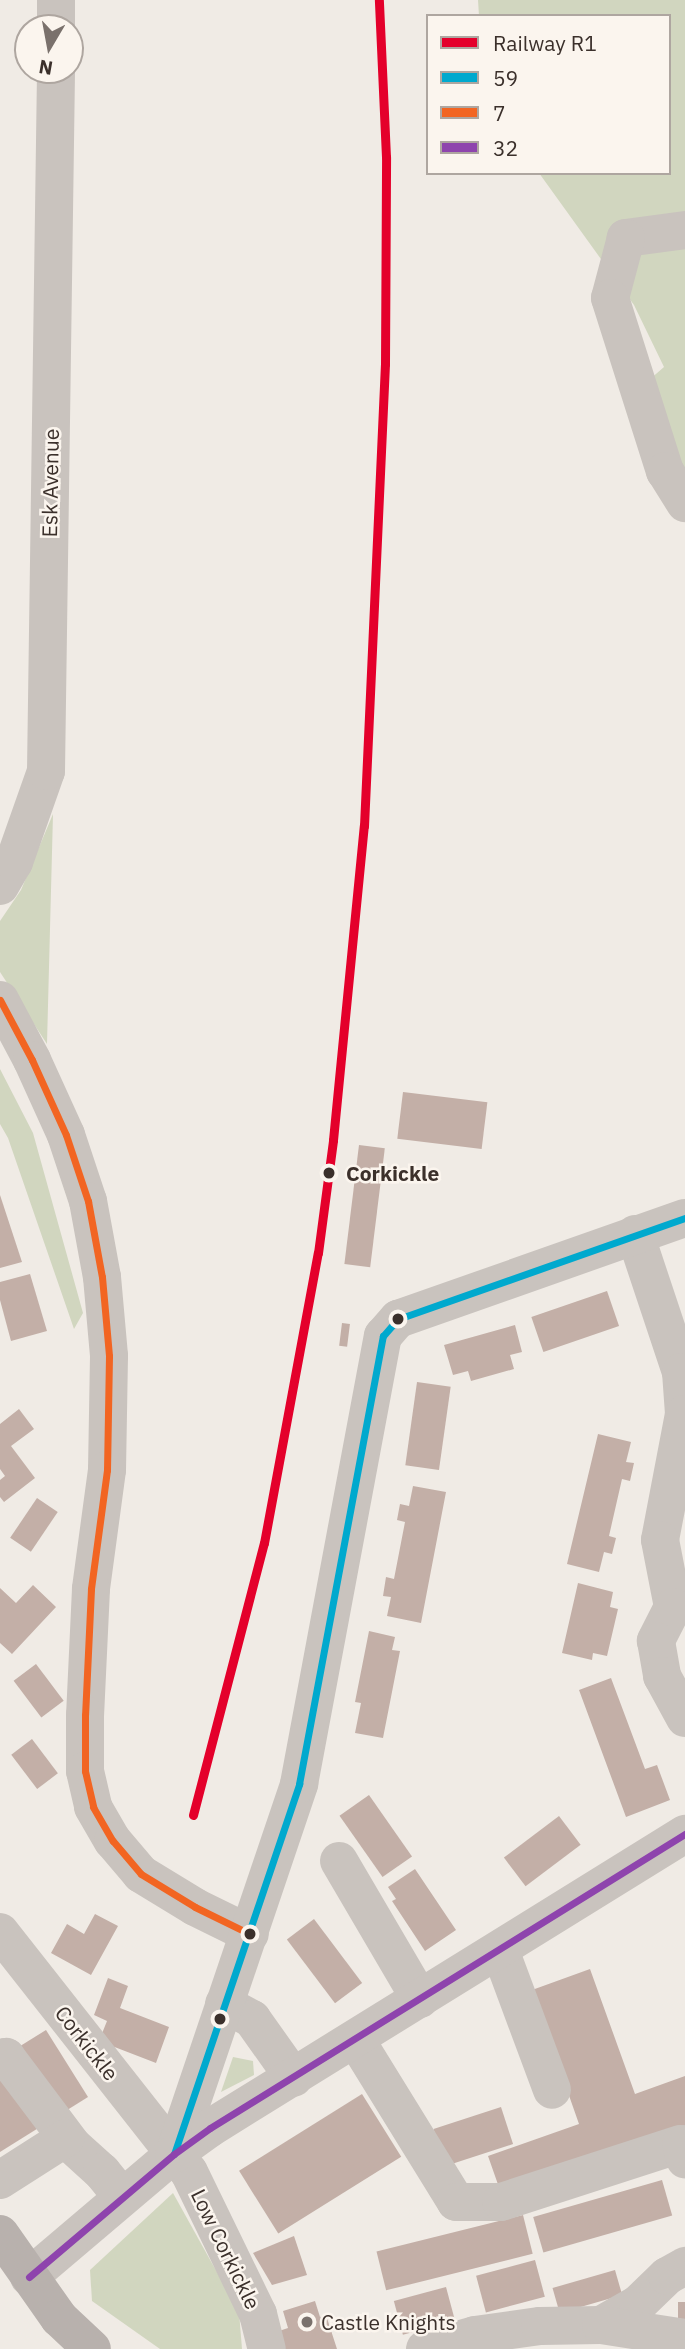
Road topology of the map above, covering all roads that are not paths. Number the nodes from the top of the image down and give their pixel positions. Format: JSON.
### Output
{"nodes":[{"id":1,"x":55,"y":84,"type":"edge"},
{"id":2,"x":685,"y":230,"type":"edge"},
{"id":3,"x":685,"y":503,"type":"edge"},
{"id":4,"x":0,"y":886,"type":"edge"},
{"id":5,"x":0,"y":1000,"type":"edge"},
{"id":6,"x":685,"y":1218,"type":"edge"},
{"id":7,"x":635,"y":1234,"type":"junction"},
{"id":8,"x":679,"y":1607,"type":"edge"},
{"id":9,"x":685,"y":1718,"type":"edge"},
{"id":10,"x":685,"y":1834,"type":"edge"},
{"id":11,"x":339,"y":1861,"type":"dead end"},
{"id":12,"x":0,"y":1932,"type":"edge"},
{"id":13,"x":250,"y":1934,"type":"junction"},
{"id":14,"x":500,"y":1950,"type":"junction"},
{"id":15,"x":420,"y":1999,"type":"junction"},
{"id":16,"x":225,"y":2004,"type":"junction"},
{"id":17,"x":356,"y":2040,"type":"junction"},
{"id":18,"x":0,"y":2060,"type":"edge"},
{"id":19,"x":294,"y":2078,"type":"junction"},
{"id":20,"x":552,"y":2090,"type":"dead end"},
{"id":21,"x":66,"y":2138,"type":"junction"},
{"id":22,"x":174,"y":2154,"type":"junction"},
{"id":23,"x":685,"y":2159,"type":"edge"},
{"id":24,"x":0,"y":2180,"type":"edge"},
{"id":25,"x":122,"y":2197,"type":"junction"},
{"id":26,"x":0,"y":2234,"type":"edge"},
{"id":27,"x":685,"y":2266,"type":"edge"},
{"id":28,"x":29,"y":2277,"type":"junction"},
{"id":29,"x":601,"y":2325,"type":"junction"},
{"id":30,"x":262,"y":2331,"type":"edge"},
{"id":31,"x":685,"y":2338,"type":"edge"},
{"id":32,"x":92,"y":2349,"type":"edge"},
{"id":33,"x":425,"y":2349,"type":"edge"}],
"edges":[{"from":1,"to":4,"type":"street","name":"Esk Avenue"},
{"from":2,"to":3,"type":"street"},
{"from":5,"to":13,"type":"street"},
{"from":6,"to":7,"type":"street"},
{"from":7,"to":8,"type":"street"},
{"from":7,"to":13,"type":"street"},
{"from":8,"to":9,"type":"street"},
{"from":10,"to":14,"type":"street"},
{"from":11,"to":15,"type":"street"},
{"from":12,"to":22,"type":"street","name":"Corkickle"},
{"from":13,"to":16,"type":"street"},
{"from":14,"to":15,"type":"street"},
{"from":14,"to":20,"type":"street"},
{"from":15,"to":17,"type":"street"},
{"from":16,"to":19,"type":"street"},
{"from":16,"to":22,"type":"street"},
{"from":17,"to":19,"type":"street"},
{"from":17,"to":23,"type":"street"},
{"from":18,"to":21,"type":"street"},
{"from":19,"to":22,"type":"street"},
{"from":21,"to":24,"type":"street"},
{"from":21,"to":25,"type":"street"},
{"from":22,"to":25,"type":"street"},
{"from":22,"to":30,"type":"street","name":"Low Corkickle"},
{"from":25,"to":28,"type":"street"},
{"from":26,"to":28,"type":"main road"},
{"from":27,"to":29,"type":"street"},
{"from":28,"to":32,"type":"main road"},
{"from":29,"to":31,"type":"street"},
{"from":29,"to":33,"type":"street"}]}
